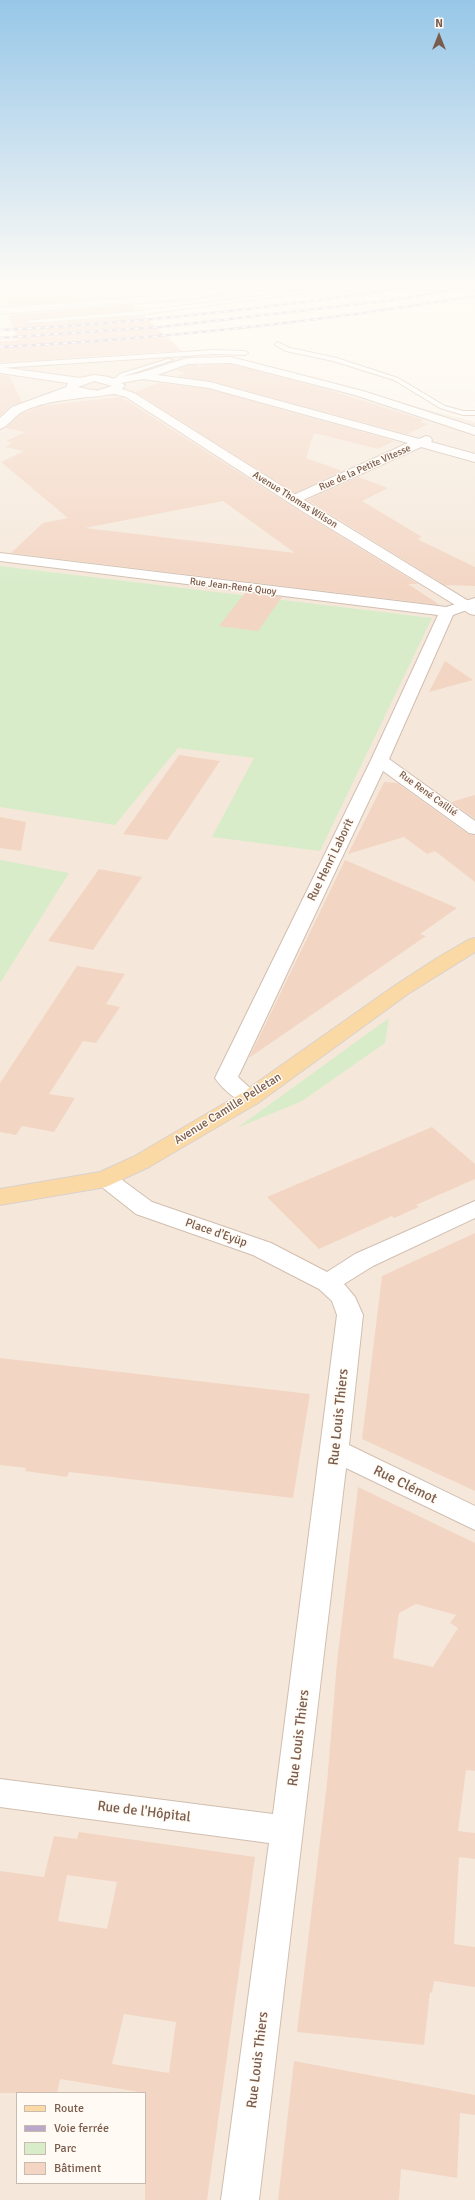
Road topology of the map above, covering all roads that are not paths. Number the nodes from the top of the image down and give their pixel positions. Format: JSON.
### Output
{"nodes":[{"id":1,"x":71,"y":387,"type":"edge"},
{"id":2,"x":76,"y":387,"type":"edge"},
{"id":3,"x":113,"y":387,"type":"edge"},
{"id":4,"x":116,"y":387,"type":"edge"},
{"id":5,"x":216,"y":387,"type":"edge"},
{"id":6,"x":334,"y":387,"type":"edge"},
{"id":7,"x":410,"y":387,"type":"edge"},
{"id":8,"x":95,"y":393,"type":"junction"},
{"id":9,"x":359,"y":393,"type":"junction"},
{"id":10,"x":40,"y":400,"type":"junction"},
{"id":11,"x":342,"y":400,"type":"dead end"},
{"id":12,"x":329,"y":405,"type":"dead end"},
{"id":13,"x":310,"y":412,"type":"junction"},
{"id":14,"x":475,"y":412,"type":"edge"},
{"id":15,"x":0,"y":425,"type":"edge"},
{"id":16,"x":458,"y":426,"type":"junction"},
{"id":17,"x":475,"y":431,"type":"edge"},
{"id":18,"x":420,"y":443,"type":"junction"},
{"id":19,"x":475,"y":458,"type":"edge"},
{"id":20,"x":294,"y":500,"type":"junction"},
{"id":21,"x":0,"y":558,"type":"edge"},
{"id":22,"x":472,"y":606,"type":"edge"},
{"id":23,"x":447,"y":612,"type":"junction"},
{"id":24,"x":380,"y":760,"type":"junction"},
{"id":25,"x":475,"y":829,"type":"edge"},
{"id":26,"x":475,"y":944,"type":"edge"},
{"id":27,"x":250,"y":1098,"type":"junction"},
{"id":28,"x":106,"y":1179,"type":"junction"},
{"id":29,"x":0,"y":1197,"type":"edge"},
{"id":30,"x":475,"y":1210,"type":"edge"},
{"id":31,"x":328,"y":1283,"type":"junction"},
{"id":32,"x":335,"y":1450,"type":"junction"},
{"id":33,"x":475,"y":1519,"type":"edge"},
{"id":34,"x":0,"y":1793,"type":"edge"},
{"id":35,"x":288,"y":1830,"type":"junction"},
{"id":36,"x":240,"y":2200,"type":"edge"}],
"edges":[{"from":1,"to":10,"type":"street"},
{"from":2,"to":8,"type":"street"},
{"from":3,"to":8,"type":"street"},
{"from":4,"to":20,"type":"street","name":"Avenue Thomas Wilson"},
{"from":5,"to":13,"type":"street"},
{"from":6,"to":9,"type":"street"},
{"from":7,"to":14,"type":"lane"},
{"from":8,"to":10,"type":"street"},
{"from":9,"to":11,"type":"street"},
{"from":9,"to":16,"type":"street"},
{"from":10,"to":15,"type":"street"},
{"from":12,"to":13,"type":"street"},
{"from":13,"to":18,"type":"street"},
{"from":16,"to":17,"type":"street"},
{"from":16,"to":18,"type":"street","name":"Rue de la Petite Vitesse"},
{"from":18,"to":19,"type":"street"},
{"from":18,"to":20,"type":"street","name":"Rue de la Petite Vitesse"},
{"from":20,"to":22,"type":"street","name":"Avenue Thomas Wilson"},
{"from":21,"to":23,"type":"street","name":"Rue Jean-René Quoy"},
{"from":22,"to":23,"type":"street","name":"Rue Jean-René Quoy"},
{"from":23,"to":24,"type":"street","name":"Rue Henri Laborit"},
{"from":24,"to":25,"type":"street","name":"Rue René Caillié"},
{"from":24,"to":27,"type":"street","name":"Rue Henri Laborit"},
{"from":26,"to":27,"type":"main road","name":"Avenue Camille Pelletan"},
{"from":27,"to":28,"type":"main road","name":"Avenue Camille Pelletan"},
{"from":28,"to":29,"type":"main road","name":"Avenue Camille Pelletan"},
{"from":28,"to":31,"type":"street","name":"Place d'Eyüp"},
{"from":30,"to":31,"type":"street"},
{"from":31,"to":32,"type":"street","name":"Rue Louis Thiers"},
{"from":32,"to":33,"type":"street","name":"Rue Clémot"},
{"from":32,"to":35,"type":"street","name":"Rue Louis Thiers"},
{"from":34,"to":35,"type":"street","name":"Rue de l'Hôpital"},
{"from":35,"to":36,"type":"street","name":"Rue Louis Thiers"}]}
